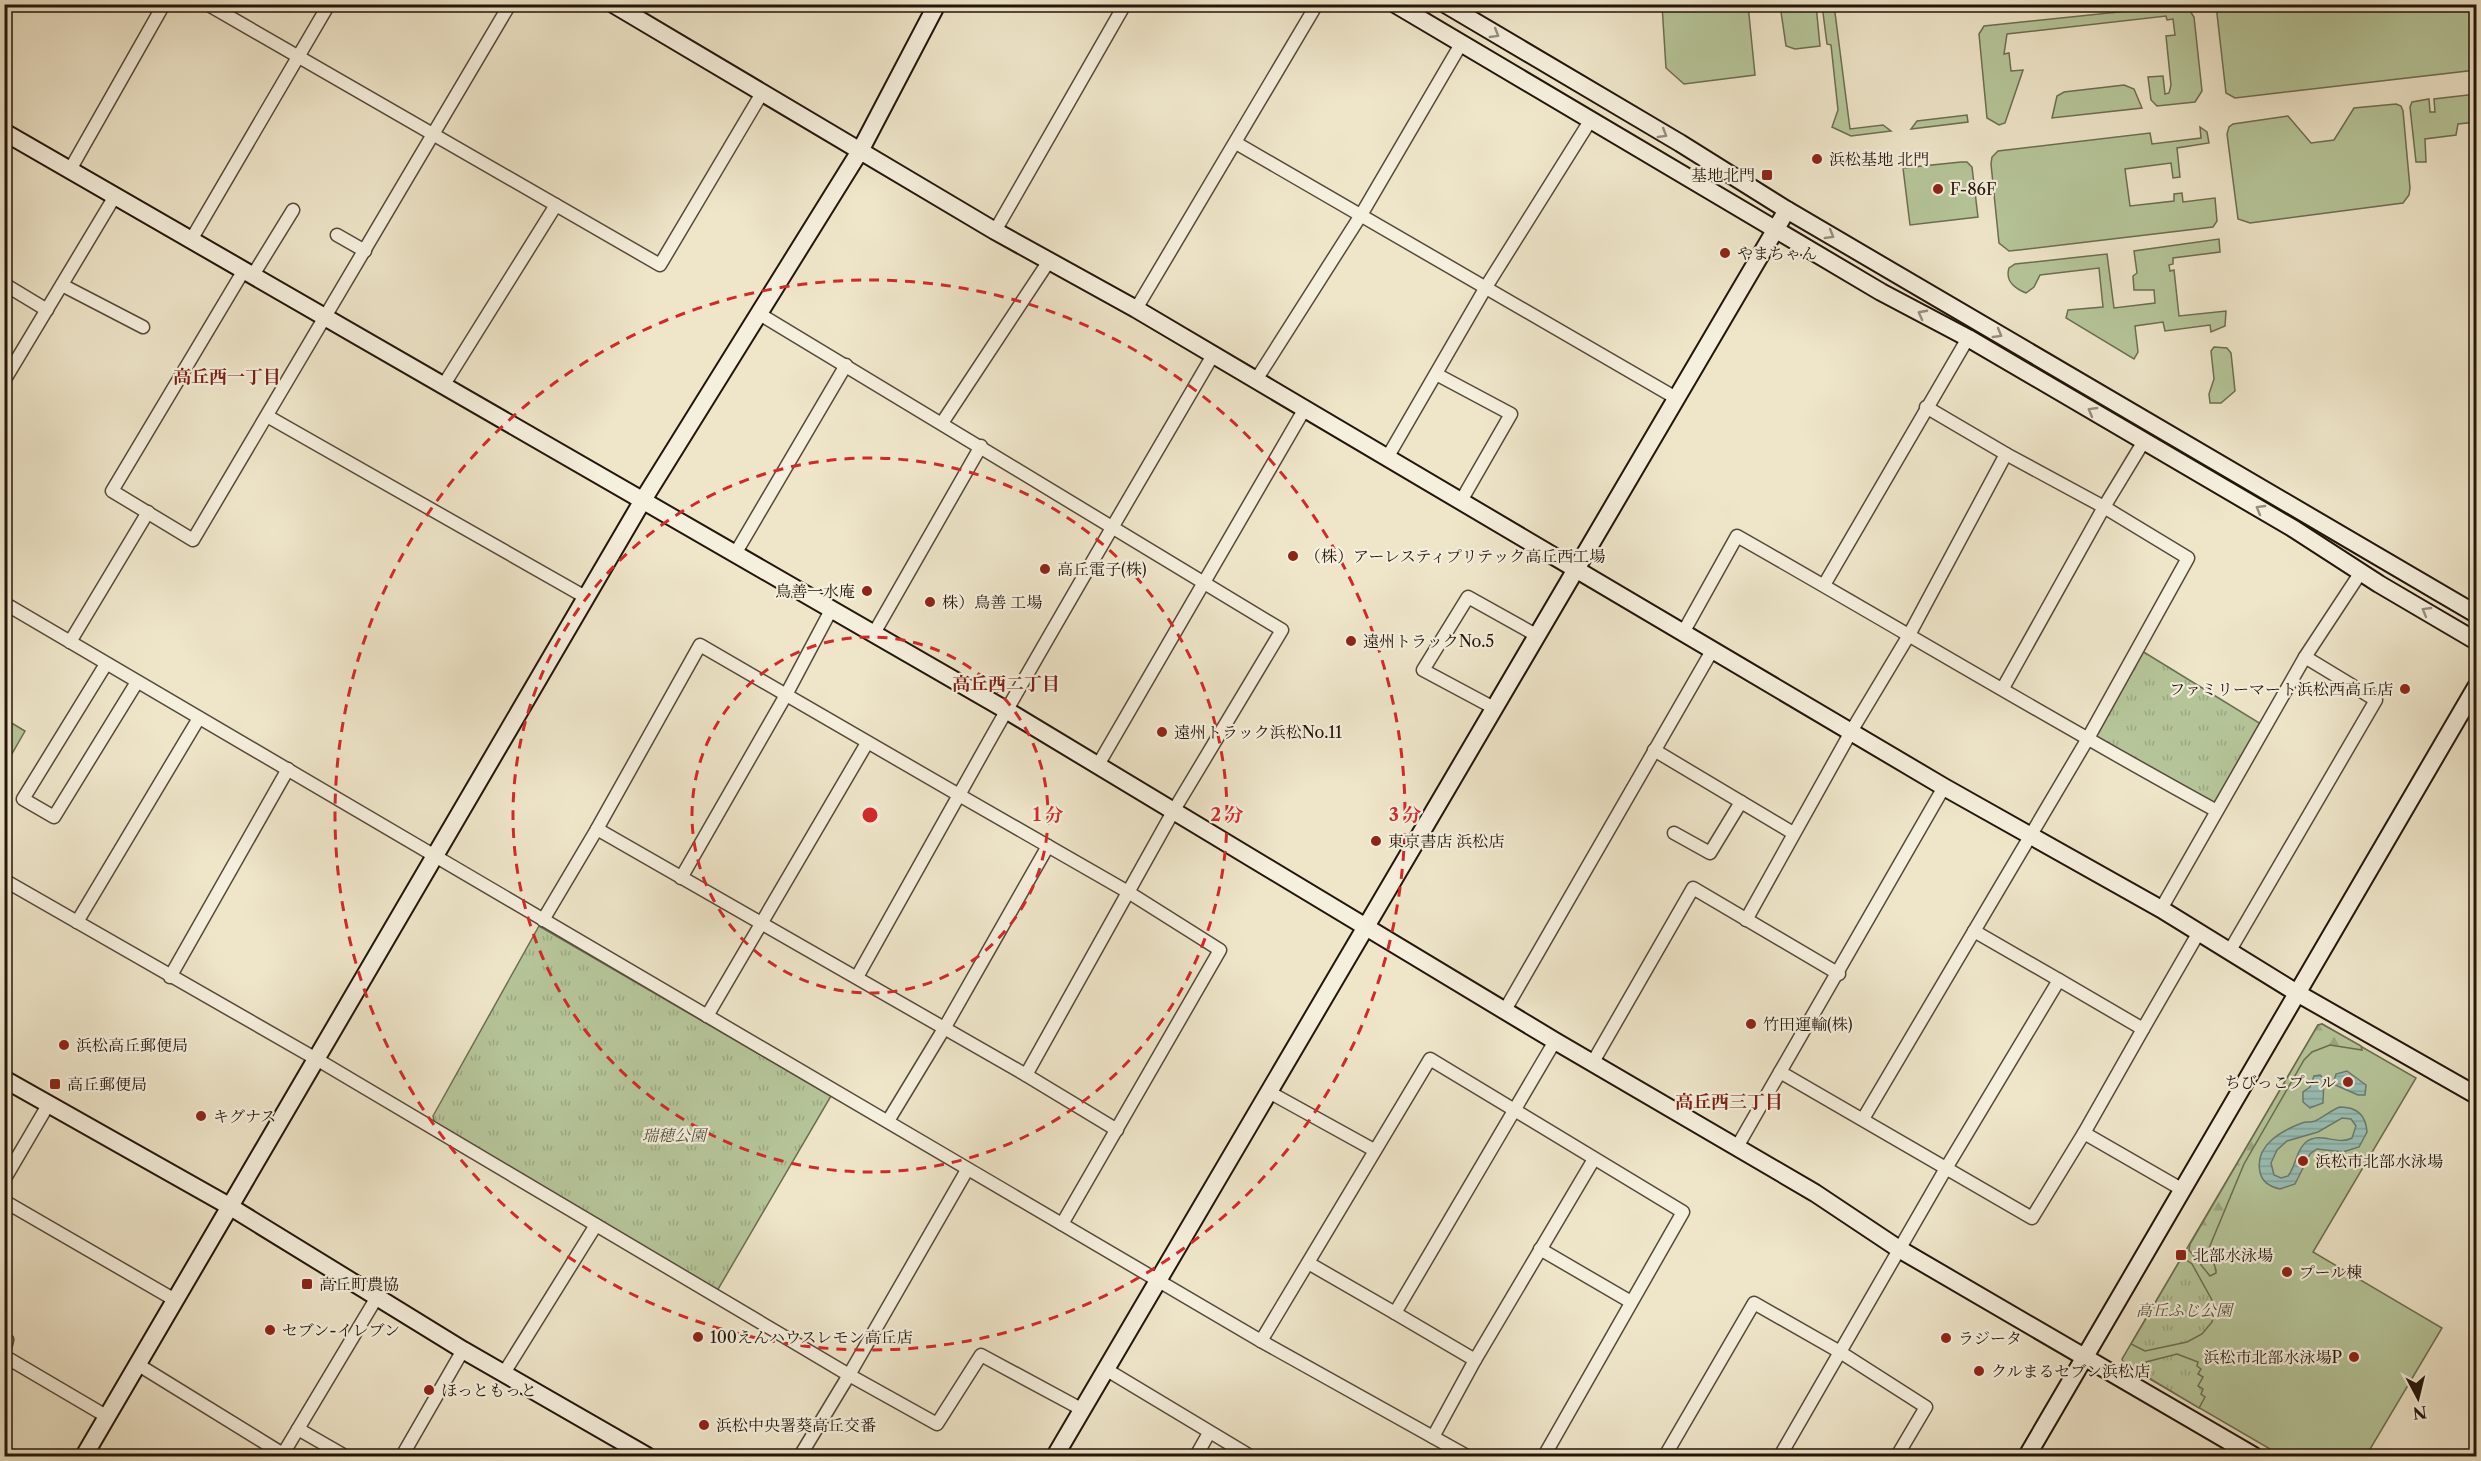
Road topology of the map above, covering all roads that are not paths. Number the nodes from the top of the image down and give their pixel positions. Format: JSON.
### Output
{"nodes":[{"id":1,"x":164,"y":4,"type":"edge"},
{"id":2,"x":207,"y":4,"type":"edge"},
{"id":3,"x":329,"y":4,"type":"edge"},
{"id":4,"x":510,"y":4,"type":"edge"},
{"id":5,"x":613,"y":4,"type":"edge"},
{"id":6,"x":937,"y":4,"type":"edge"},
{"id":7,"x":1125,"y":4,"type":"edge"},
{"id":8,"x":1317,"y":4,"type":"edge"},
{"id":9,"x":1395,"y":4,"type":"edge"},
{"id":10,"x":1445,"y":4,"type":"edge"},
{"id":11,"x":1461,"y":44,"type":"junction"},
{"id":12,"x":299,"y":57,"type":"junction"},
{"id":13,"x":762,"y":93,"type":"junction"},
{"id":14,"x":1590,"y":121,"type":"junction"},
{"id":15,"x":4,"y":132,"type":"edge"},
{"id":16,"x":433,"y":135,"type":"junction"},
{"id":17,"x":1236,"y":143,"type":"junction"},
{"id":18,"x":860,"y":152,"type":"junction"},
{"id":19,"x":71,"y":168,"type":"junction"},
{"id":20,"x":116,"y":196,"type":"junction"},
{"id":21,"x":556,"y":206,"type":"junction"},
{"id":22,"x":293,"y":210,"type":"dead end"},
{"id":23,"x":1787,"y":210,"type":"junction"},
{"id":24,"x":1361,"y":215,"type":"junction"},
{"id":25,"x":1775,"y":230,"type":"junction"},
{"id":26,"x":995,"y":231,"type":"junction"},
{"id":27,"x":337,"y":235,"type":"dead end"},
{"id":28,"x":191,"y":240,"type":"junction"},
{"id":29,"x":365,"y":250,"type":"junction"},
{"id":30,"x":1049,"y":261,"type":"junction"},
{"id":31,"x":249,"y":273,"type":"junction"},
{"id":32,"x":4,"y":284,"type":"edge"},
{"id":33,"x":62,"y":285,"type":"junction"},
{"id":34,"x":1486,"y":287,"type":"junction"},
{"id":35,"x":1136,"y":309,"type":"junction"},
{"id":36,"x":47,"y":310,"type":"junction"},
{"id":37,"x":758,"y":313,"type":"junction"},
{"id":38,"x":326,"y":318,"type":"junction"},
{"id":39,"x":143,"y":327,"type":"dead end"},
{"id":40,"x":1968,"y":338,"type":"junction"},
{"id":41,"x":1213,"y":355,"type":"junction"},
{"id":42,"x":846,"y":365,"type":"junction"},
{"id":43,"x":1436,"y":374,"type":"junction"},
{"id":44,"x":1256,"y":380,"type":"junction"},
{"id":45,"x":4,"y":381,"type":"edge"},
{"id":46,"x":443,"y":386,"type":"junction"},
{"id":47,"x":1676,"y":398,"type":"junction"},
{"id":48,"x":1926,"y":407,"type":"junction"},
{"id":49,"x":1304,"y":410,"type":"junction"},
{"id":50,"x":267,"y":416,"type":"junction"},
{"id":51,"x":942,"y":423,"type":"junction"},
{"id":52,"x":2144,"y":441,"type":"junction"},
{"id":53,"x":981,"y":446,"type":"junction"},
{"id":54,"x":2006,"y":454,"type":"junction"},
{"id":55,"x":1387,"y":458,"type":"junction"},
{"id":56,"x":643,"y":500,"type":"junction"},
{"id":57,"x":1461,"y":501,"type":"junction"},
{"id":58,"x":2104,"y":507,"type":"junction"},
{"id":59,"x":148,"y":512,"type":"junction"},
{"id":60,"x":1113,"y":526,"type":"junction"},
{"id":61,"x":735,"y":554,"type":"junction"},
{"id":62,"x":1575,"y":568,"type":"junction"},
{"id":63,"x":2361,"y":572,"type":"junction"},
{"id":64,"x":1204,"y":582,"type":"junction"},
{"id":65,"x":1824,"y":585,"type":"junction"},
{"id":66,"x":587,"y":598,"type":"junction"},
{"id":67,"x":4,"y":603,"type":"edge"},
{"id":68,"x":831,"y":610,"type":"junction"},
{"id":69,"x":2476,"y":614,"type":"edge"},
{"id":70,"x":1684,"y":632,"type":"junction"},
{"id":71,"x":873,"y":635,"type":"junction"},
{"id":72,"x":1536,"y":635,"type":"junction"},
{"id":73,"x":1909,"y":635,"type":"junction"},
{"id":74,"x":2476,"y":641,"type":"edge"},
{"id":75,"x":70,"y":642,"type":"junction"},
{"id":76,"x":1713,"y":649,"type":"junction"},
{"id":77,"x":2305,"y":657,"type":"junction"},
{"id":78,"x":106,"y":664,"type":"junction"},
{"id":79,"x":137,"y":682,"type":"junction"},
{"id":80,"x":2476,"y":687,"type":"edge"},
{"id":81,"x":2002,"y":688,"type":"junction"},
{"id":82,"x":786,"y":695,"type":"junction"},
{"id":83,"x":1494,"y":708,"type":"junction"},
{"id":84,"x":1006,"y":710,"type":"junction"},
{"id":85,"x":199,"y":718,"type":"junction"},
{"id":86,"x":1852,"y":730,"type":"junction"},
{"id":87,"x":2087,"y":740,"type":"junction"},
{"id":88,"x":867,"y":744,"type":"junction"},
{"id":89,"x":1654,"y":750,"type":"junction"},
{"id":90,"x":1098,"y":765,"type":"junction"},
{"id":91,"x":288,"y":769,"type":"junction"},
{"id":92,"x":1944,"y":787,"type":"junction"},
{"id":93,"x":959,"y":795,"type":"junction"},
{"id":94,"x":1741,"y":802,"type":"junction"},
{"id":95,"x":1174,"y":810,"type":"junction"},
{"id":96,"x":2216,"y":810,"type":"junction"},
{"id":97,"x":597,"y":829,"type":"junction"},
{"id":98,"x":1674,"y":833,"type":"dead end"},
{"id":99,"x":1793,"y":833,"type":"junction"},
{"id":100,"x":2030,"y":834,"type":"junction"},
{"id":101,"x":1048,"y":846,"type":"junction"},
{"id":102,"x":435,"y":856,"type":"junction"},
{"id":103,"x":681,"y":878,"type":"junction"},
{"id":104,"x":4,"y":880,"type":"edge"},
{"id":105,"x":1128,"y":892,"type":"junction"},
{"id":106,"x":2162,"y":909,"type":"junction"},
{"id":107,"x":543,"y":920,"type":"junction"},
{"id":108,"x":1746,"y":920,"type":"junction"},
{"id":109,"x":78,"y":922,"type":"junction"},
{"id":110,"x":761,"y":925,"type":"junction"},
{"id":111,"x":1366,"y":926,"type":"junction"},
{"id":112,"x":1974,"y":931,"type":"junction"},
{"id":113,"x":2199,"y":932,"type":"junction"},
{"id":114,"x":2229,"y":952,"type":"junction"},
{"id":115,"x":1839,"y":974,"type":"junction"},
{"id":116,"x":170,"y":977,"type":"junction"},
{"id":117,"x":857,"y":977,"type":"junction"},
{"id":118,"x":2059,"y":980,"type":"junction"},
{"id":119,"x":2297,"y":993,"type":"junction"},
{"id":120,"x":1505,"y":1010,"type":"junction"},
{"id":121,"x":707,"y":1016,"type":"junction"},
{"id":122,"x":945,"y":1027,"type":"junction"},
{"id":123,"x":2143,"y":1029,"type":"junction"},
{"id":124,"x":1555,"y":1041,"type":"junction"},
{"id":125,"x":318,"y":1060,"type":"junction"},
{"id":126,"x":1593,"y":1062,"type":"junction"},
{"id":127,"x":1780,"y":1072,"type":"junction"},
{"id":128,"x":1026,"y":1075,"type":"junction"},
{"id":129,"x":4,"y":1079,"type":"edge"},
{"id":130,"x":1269,"y":1092,"type":"junction"},
{"id":131,"x":2476,"y":1095,"type":"edge"},
{"id":132,"x":48,"y":1105,"type":"junction"},
{"id":133,"x":1514,"y":1110,"type":"junction"},
{"id":134,"x":1863,"y":1119,"type":"junction"},
{"id":135,"x":888,"y":1121,"type":"junction"},
{"id":136,"x":1117,"y":1130,"type":"junction"},
{"id":137,"x":2084,"y":1133,"type":"junction"},
{"id":138,"x":1737,"y":1147,"type":"junction"},
{"id":139,"x":1374,"y":1150,"type":"junction"},
{"id":140,"x":1594,"y":1159,"type":"junction"},
{"id":141,"x":968,"y":1170,"type":"junction"},
{"id":142,"x":1945,"y":1170,"type":"junction"},
{"id":143,"x":4,"y":1180,"type":"edge"},
{"id":144,"x":2182,"y":1190,"type":"junction"},
{"id":145,"x":4,"y":1201,"type":"edge"},
{"id":146,"x":229,"y":1206,"type":"junction"},
{"id":147,"x":1062,"y":1224,"type":"junction"},
{"id":148,"x":596,"y":1225,"type":"junction"},
{"id":149,"x":1540,"y":1249,"type":"junction"},
{"id":150,"x":1899,"y":1249,"type":"junction"},
{"id":151,"x":1310,"y":1264,"type":"junction"},
{"id":152,"x":1159,"y":1281,"type":"junction"},
{"id":153,"x":377,"y":1297,"type":"junction"},
{"id":154,"x":175,"y":1300,"type":"junction"},
{"id":155,"x":1631,"y":1302,"type":"junction"},
{"id":156,"x":1395,"y":1313,"type":"junction"},
{"id":157,"x":4,"y":1338,"type":"edge"},
{"id":158,"x":1261,"y":1341,"type":"junction"},
{"id":159,"x":463,"y":1350,"type":"junction"},
{"id":160,"x":1840,"y":1352,"type":"junction"},
{"id":161,"x":4,"y":1354,"type":"edge"},
{"id":162,"x":2085,"y":1358,"type":"junction"},
{"id":163,"x":1475,"y":1360,"type":"junction"},
{"id":164,"x":137,"y":1364,"type":"junction"},
{"id":165,"x":1107,"y":1370,"type":"junction"},
{"id":166,"x":504,"y":1373,"type":"junction"},
{"id":167,"x":849,"y":1375,"type":"junction"},
{"id":168,"x":1083,"y":1410,"type":"junction"},
{"id":169,"x":106,"y":1416,"type":"junction"},
{"id":170,"x":298,"y":1429,"type":"junction"},
{"id":171,"x":1209,"y":1432,"type":"junction"},
{"id":172,"x":1433,"y":1437,"type":"junction"},
{"id":173,"x":91,"y":1454,"type":"edge"},
{"id":174,"x":637,"y":1454,"type":"edge"},
{"id":175,"x":283,"y":1455,"type":"edge"},
{"id":176,"x":345,"y":1456,"type":"edge"},
{"id":177,"x":402,"y":1456,"type":"edge"},
{"id":178,"x":800,"y":1456,"type":"edge"},
{"id":179,"x":1055,"y":1456,"type":"edge"},
{"id":180,"x":1196,"y":1456,"type":"edge"},
{"id":181,"x":1250,"y":1456,"type":"edge"},
{"id":182,"x":1467,"y":1456,"type":"edge"},
{"id":183,"x":1544,"y":1456,"type":"edge"},
{"id":184,"x":1665,"y":1456,"type":"edge"},
{"id":185,"x":1780,"y":1456,"type":"edge"},
{"id":186,"x":1897,"y":1456,"type":"edge"},
{"id":187,"x":2027,"y":1456,"type":"edge"},
{"id":188,"x":2254,"y":1456,"type":"edge"}],
"edges":[{"from":1,"to":19,"type":"street"},
{"from":2,"to":12,"type":"street"},
{"from":3,"to":12,"type":"street"},
{"from":4,"to":16,"type":"street"},
{"from":5,"to":13,"type":"street"},
{"from":6,"to":18,"type":"street"},
{"from":7,"to":26,"type":"street"},
{"from":8,"to":17,"type":"street"},
{"from":9,"to":11,"type":"street"},
{"from":10,"to":23,"type":"street","one_way":true},
{"from":11,"to":14,"type":"street"},
{"from":11,"to":24,"type":"street"},
{"from":12,"to":16,"type":"street"},
{"from":12,"to":28,"type":"street"},
{"from":13,"to":18,"type":"street"},
{"from":13,"to":21,"type":"street"},
{"from":14,"to":25,"type":"street"},
{"from":14,"to":34,"type":"street"},
{"from":15,"to":19,"type":"street"},
{"from":16,"to":21,"type":"street"},
{"from":16,"to":29,"type":"street"},
{"from":17,"to":24,"type":"street"},
{"from":17,"to":35,"type":"street"},
{"from":18,"to":26,"type":"street"},
{"from":18,"to":37,"type":"street"},
{"from":19,"to":20,"type":"street"},
{"from":20,"to":28,"type":"street"},
{"from":20,"to":33,"type":"street"},
{"from":21,"to":46,"type":"street"},
{"from":22,"to":31,"type":"street"},
{"from":23,"to":25,"type":"street"},
{"from":23,"to":69,"type":"street","one_way":true},
{"from":24,"to":34,"type":"street"},
{"from":24,"to":44,"type":"street"},
{"from":40,"to":25,"type":"street","one_way":true},
{"from":25,"to":47,"type":"street"},
{"from":26,"to":30,"type":"street"},
{"from":27,"to":29,"type":"street"},
{"from":28,"to":31,"type":"street"},
{"from":29,"to":38,"type":"street"},
{"from":30,"to":35,"type":"street"},
{"from":30,"to":51,"type":"street"},
{"from":31,"to":38,"type":"street"},
{"from":31,"to":59,"type":"street"},
{"from":32,"to":36,"type":"street"},
{"from":33,"to":36,"type":"street"},
{"from":33,"to":39,"type":"street"},
{"from":34,"to":43,"type":"street"},
{"from":34,"to":47,"type":"street"},
{"from":35,"to":41,"type":"street"},
{"from":36,"to":45,"type":"street"},
{"from":37,"to":42,"type":"street"},
{"from":37,"to":56,"type":"street"},
{"from":38,"to":46,"type":"street"},
{"from":38,"to":50,"type":"street"},
{"from":40,"to":48,"type":"street"},
{"from":52,"to":40,"type":"street","one_way":true},
{"from":41,"to":44,"type":"street"},
{"from":41,"to":60,"type":"street"},
{"from":42,"to":51,"type":"street"},
{"from":42,"to":61,"type":"street"},
{"from":43,"to":55,"type":"street"},
{"from":43,"to":57,"type":"street"},
{"from":44,"to":49,"type":"street"},
{"from":46,"to":56,"type":"street"},
{"from":47,"to":62,"type":"street"},
{"from":48,"to":54,"type":"street"},
{"from":48,"to":65,"type":"street"},
{"from":49,"to":55,"type":"street"},
{"from":49,"to":64,"type":"street"},
{"from":50,"to":59,"type":"street"},
{"from":50,"to":66,"type":"street"},
{"from":51,"to":53,"type":"street"},
{"from":52,"to":58,"type":"street"},
{"from":63,"to":52,"type":"street","one_way":true},
{"from":53,"to":60,"type":"street"},
{"from":53,"to":71,"type":"street"},
{"from":54,"to":58,"type":"street"},
{"from":54,"to":73,"type":"street"},
{"from":55,"to":57,"type":"street"},
{"from":56,"to":61,"type":"street"},
{"from":56,"to":66,"type":"street"},
{"from":57,"to":62,"type":"street"},
{"from":58,"to":81,"type":"street"},
{"from":58,"to":87,"type":"street"},
{"from":59,"to":75,"type":"street"},
{"from":60,"to":64,"type":"street"},
{"from":60,"to":84,"type":"street"},
{"from":61,"to":68,"type":"street"},
{"from":62,"to":70,"type":"street"},
{"from":62,"to":72,"type":"street"},
{"from":74,"to":63,"type":"street","one_way":true},
{"from":63,"to":77,"type":"street"},
{"from":64,"to":90,"type":"street"},
{"from":64,"to":95,"type":"street"},
{"from":65,"to":70,"type":"street"},
{"from":65,"to":73,"type":"street"},
{"from":66,"to":102,"type":"street"},
{"from":67,"to":75,"type":"street"},
{"from":68,"to":71,"type":"street"},
{"from":68,"to":82,"type":"street"},
{"from":70,"to":76,"type":"street"},
{"from":71,"to":84,"type":"street"},
{"from":72,"to":83,"type":"street"},
{"from":72,"to":83,"type":"street"},
{"from":73,"to":81,"type":"street"},
{"from":73,"to":86,"type":"street"},
{"from":75,"to":78,"type":"street"},
{"from":76,"to":86,"type":"street"},
{"from":76,"to":89,"type":"street"},
{"from":77,"to":96,"type":"street"},
{"from":77,"to":114,"type":"street"},
{"from":78,"to":79,"type":"street"},
{"from":78,"to":79,"type":"street"},
{"from":79,"to":85,"type":"street"},
{"from":80,"to":119,"type":"street"},
{"from":81,"to":87,"type":"street"},
{"from":82,"to":88,"type":"street"},
{"from":82,"to":97,"type":"street"},
{"from":82,"to":103,"type":"street"},
{"from":83,"to":111,"type":"street"},
{"from":84,"to":90,"type":"street"},
{"from":84,"to":93,"type":"street"},
{"from":85,"to":91,"type":"street"},
{"from":85,"to":109,"type":"street"},
{"from":86,"to":92,"type":"street"},
{"from":86,"to":99,"type":"street"},
{"from":87,"to":96,"type":"street"},
{"from":87,"to":100,"type":"street"},
{"from":88,"to":93,"type":"street"},
{"from":88,"to":110,"type":"street"},
{"from":89,"to":94,"type":"street"},
{"from":89,"to":120,"type":"street"},
{"from":90,"to":95,"type":"street"},
{"from":91,"to":102,"type":"street"},
{"from":91,"to":116,"type":"street"},
{"from":92,"to":100,"type":"street"},
{"from":92,"to":115,"type":"street"},
{"from":93,"to":101,"type":"street"},
{"from":93,"to":117,"type":"street"},
{"from":94,"to":98,"type":"street"},
{"from":94,"to":99,"type":"street"},
{"from":95,"to":105,"type":"street"},
{"from":95,"to":111,"type":"street"},
{"from":96,"to":106,"type":"street"},
{"from":97,"to":103,"type":"street"},
{"from":97,"to":107,"type":"street"},
{"from":99,"to":108,"type":"street"},
{"from":100,"to":106,"type":"street"},
{"from":100,"to":112,"type":"street"},
{"from":101,"to":105,"type":"street"},
{"from":101,"to":122,"type":"street"},
{"from":102,"to":107,"type":"street"},
{"from":102,"to":125,"type":"street"},
{"from":103,"to":110,"type":"street"},
{"from":104,"to":109,"type":"street"},
{"from":105,"to":128,"type":"street"},
{"from":105,"to":136,"type":"street"},
{"from":106,"to":113,"type":"street"},
{"from":107,"to":121,"type":"street"},
{"from":108,"to":115,"type":"street"},
{"from":108,"to":126,"type":"street"},
{"from":109,"to":116,"type":"street"},
{"from":110,"to":117,"type":"street"},
{"from":110,"to":121,"type":"street"},
{"from":111,"to":120,"type":"street"},
{"from":111,"to":130,"type":"street"},
{"from":112,"to":118,"type":"street"},
{"from":112,"to":134,"type":"street"},
{"from":113,"to":114,"type":"street"},
{"from":113,"to":123,"type":"street"},
{"from":114,"to":119,"type":"street"},
{"from":115,"to":127,"type":"street"},
{"from":116,"to":125,"type":"street"},
{"from":117,"to":122,"type":"street"},
{"from":118,"to":123,"type":"street"},
{"from":118,"to":142,"type":"street"},
{"from":119,"to":131,"type":"street"},
{"from":119,"to":144,"type":"street"},
{"from":120,"to":124,"type":"street"},
{"from":121,"to":135,"type":"street"},
{"from":122,"to":128,"type":"street"},
{"from":122,"to":135,"type":"street"},
{"from":123,"to":137,"type":"street"},
{"from":124,"to":126,"type":"street"},
{"from":124,"to":133,"type":"street"},
{"from":125,"to":146,"type":"street"},
{"from":125,"to":148,"type":"street"},
{"from":126,"to":138,"type":"street"},
{"from":127,"to":134,"type":"street"},
{"from":127,"to":138,"type":"street"},
{"from":128,"to":136,"type":"street"},
{"from":129,"to":132,"type":"street"},
{"from":130,"to":139,"type":"street"},
{"from":130,"to":152,"type":"street"},
{"from":132,"to":143,"type":"street"},
{"from":132,"to":146,"type":"street"},
{"from":133,"to":139,"type":"street"},
{"from":133,"to":140,"type":"street"},
{"from":133,"to":156,"type":"street"},
{"from":134,"to":142,"type":"street"},
{"from":135,"to":141,"type":"street"},
{"from":136,"to":147,"type":"street"},
{"from":137,"to":142,"type":"street"},
{"from":137,"to":144,"type":"street"},
{"from":138,"to":150,"type":"street"},
{"from":139,"to":151,"type":"street"},
{"from":140,"to":149,"type":"street"},
{"from":140,"to":155,"type":"street"},
{"from":141,"to":147,"type":"street"},
{"from":141,"to":167,"type":"street"},
{"from":142,"to":150,"type":"street"},
{"from":144,"to":162,"type":"street"},
{"from":145,"to":154,"type":"street"},
{"from":146,"to":153,"type":"street"},
{"from":146,"to":154,"type":"street"},
{"from":147,"to":152,"type":"street"},
{"from":148,"to":166,"type":"street"},
{"from":148,"to":167,"type":"street"},
{"from":149,"to":155,"type":"street"},
{"from":149,"to":163,"type":"street"},
{"from":150,"to":160,"type":"street"},
{"from":150,"to":162,"type":"street"},
{"from":151,"to":156,"type":"street"},
{"from":151,"to":158,"type":"street"},
{"from":152,"to":158,"type":"street"},
{"from":152,"to":165,"type":"street"},
{"from":153,"to":159,"type":"street"},
{"from":153,"to":170,"type":"street"},
{"from":154,"to":164,"type":"street"},
{"from":155,"to":183,"type":"street"},
{"from":156,"to":163,"type":"street"},
{"from":157,"to":161,"type":"street"},
{"from":158,"to":172,"type":"street"},
{"from":159,"to":166,"type":"street"},
{"from":159,"to":177,"type":"street"},
{"from":160,"to":184,"type":"street"},
{"from":160,"to":185,"type":"street"},
{"from":160,"to":186,"type":"street"},
{"from":161,"to":169,"type":"street"},
{"from":162,"to":187,"type":"street"},
{"from":162,"to":188,"type":"street"},
{"from":163,"to":172,"type":"street"},
{"from":164,"to":169,"type":"street"},
{"from":164,"to":175,"type":"street"},
{"from":165,"to":168,"type":"street"},
{"from":165,"to":171,"type":"street"},
{"from":166,"to":174,"type":"street"},
{"from":167,"to":168,"type":"street"},
{"from":167,"to":178,"type":"street"},
{"from":168,"to":179,"type":"street"},
{"from":169,"to":173,"type":"street"},
{"from":170,"to":175,"type":"street"},
{"from":170,"to":176,"type":"street"},
{"from":171,"to":180,"type":"street"},
{"from":171,"to":181,"type":"street"},
{"from":172,"to":182,"type":"street"}]}
